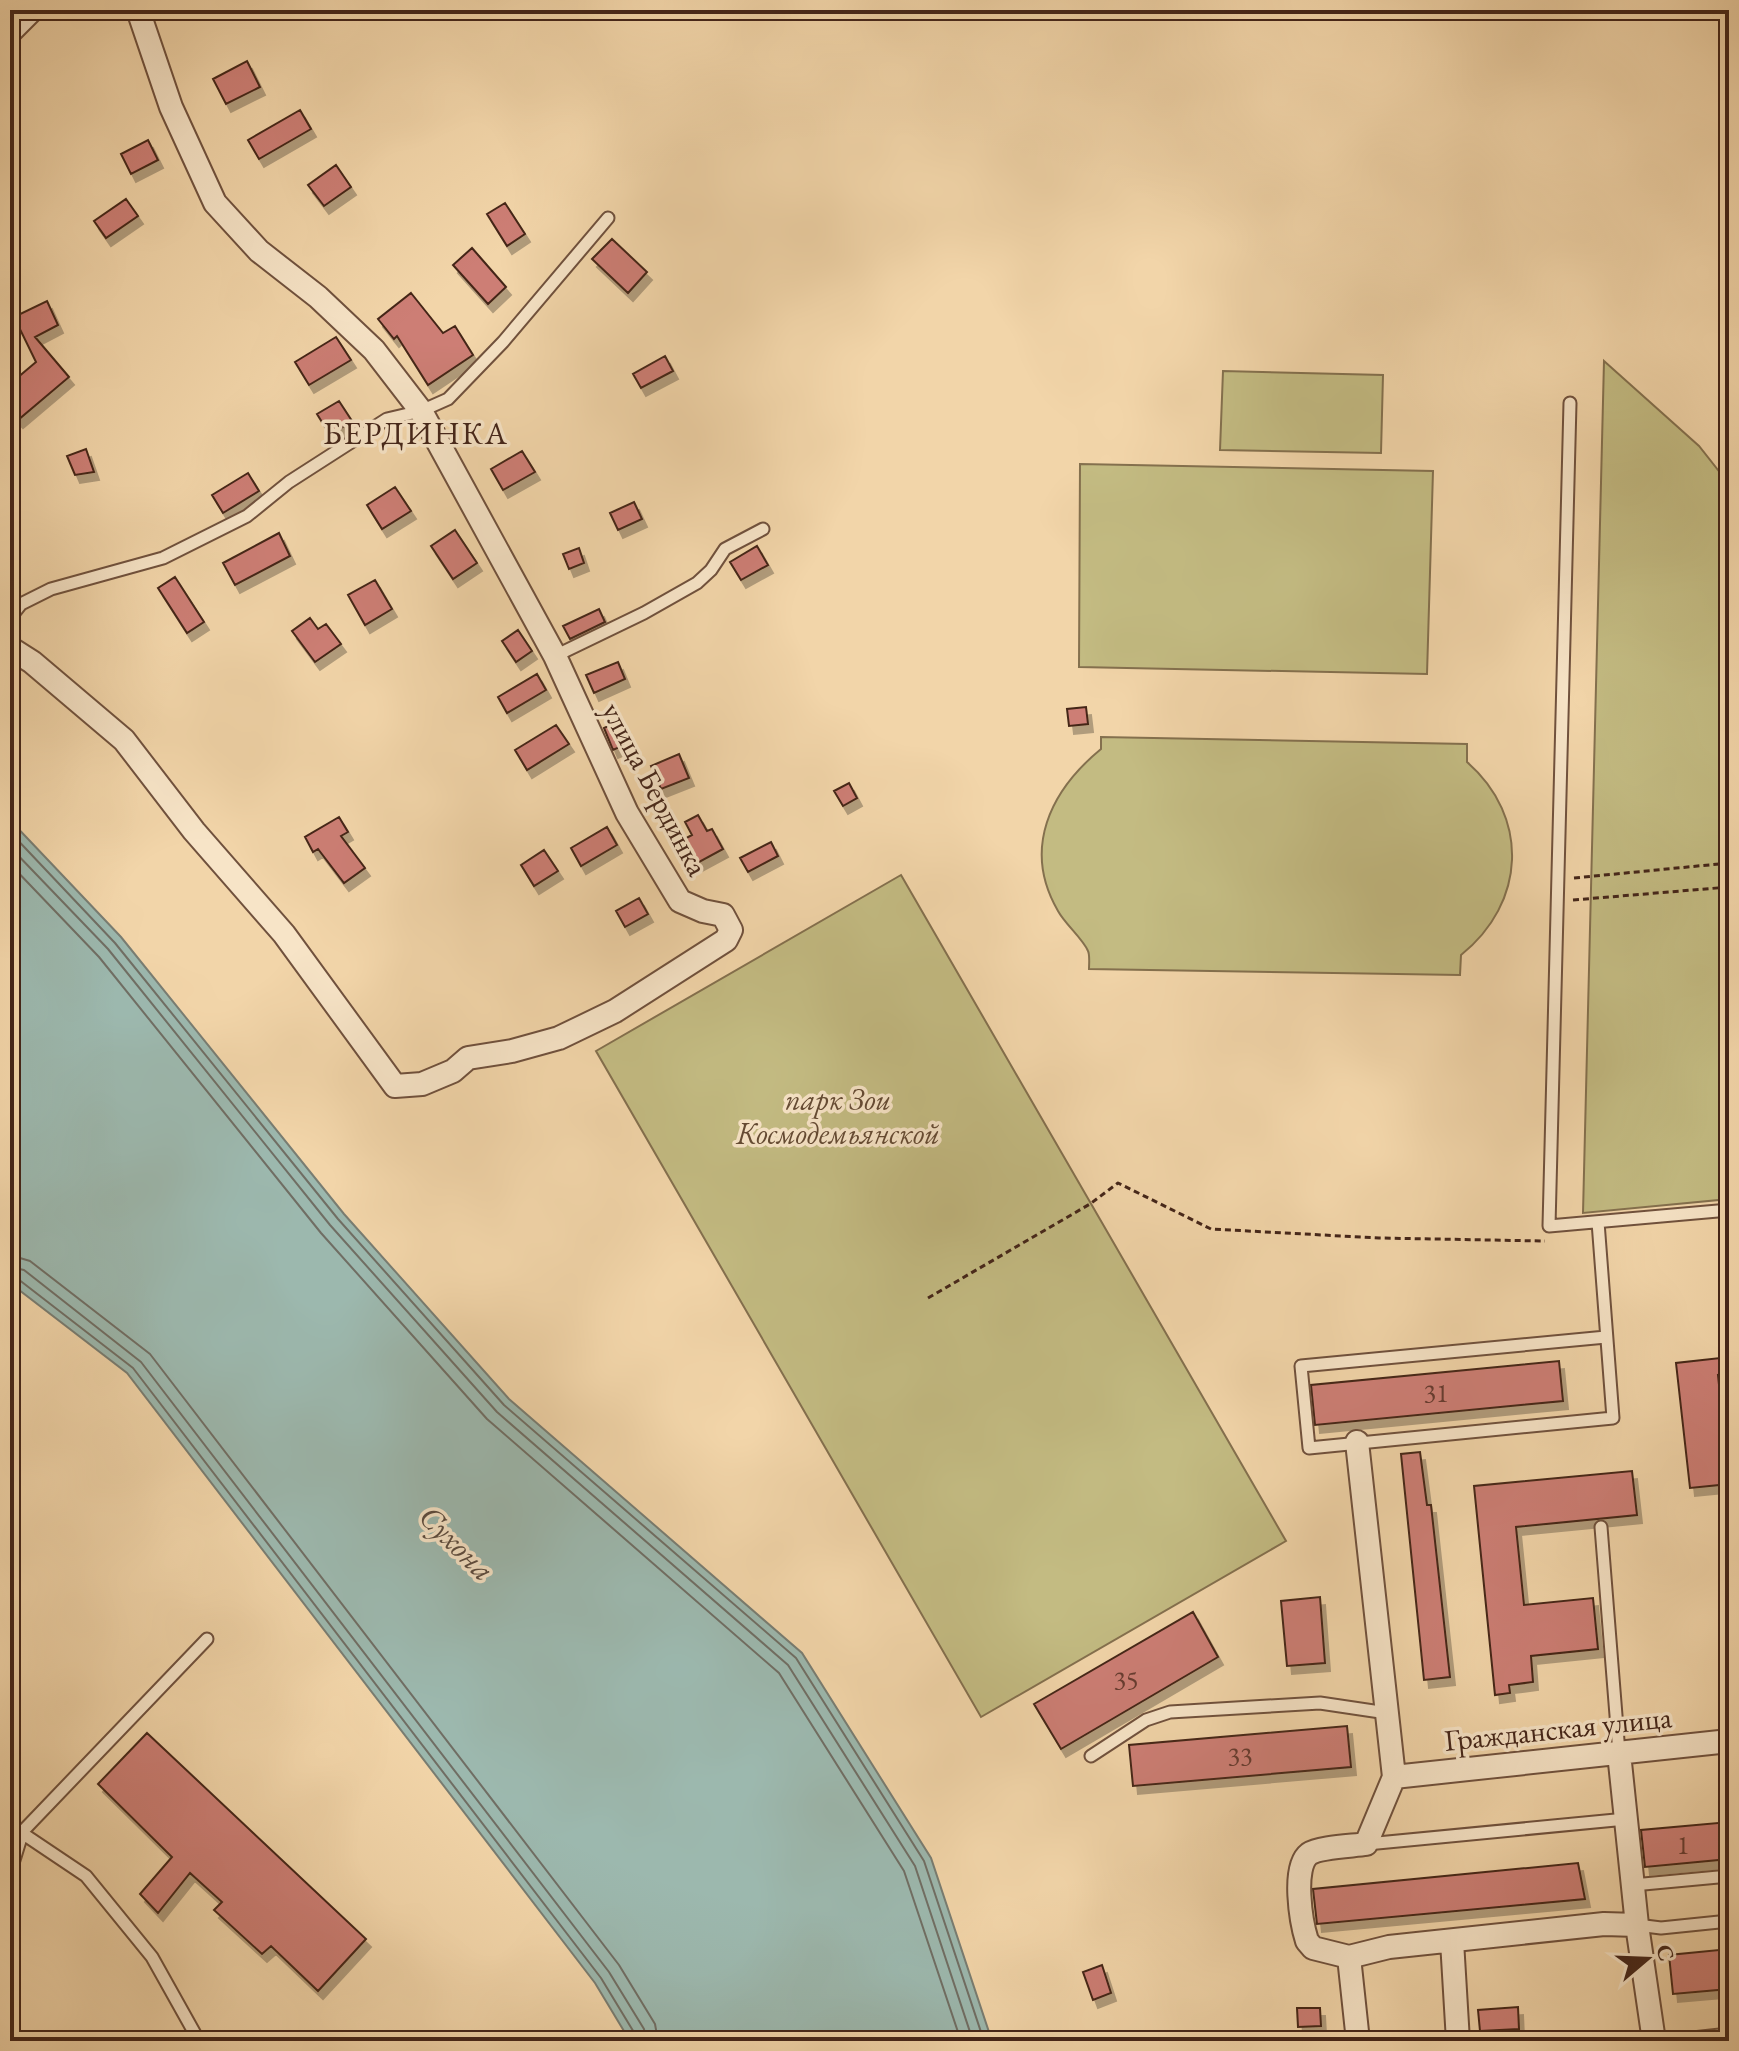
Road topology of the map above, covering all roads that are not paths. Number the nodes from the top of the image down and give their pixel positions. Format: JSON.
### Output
{"nodes":[{"id":1,"x":32,"y":10,"type":"edge"},
{"id":2,"x":138,"y":10,"type":"edge"},
{"id":3,"x":10,"y":32,"type":"edge"},
{"id":4,"x":608,"y":218,"type":"dead end"},
{"id":5,"x":1570,"y":403,"type":"dead end"},
{"id":6,"x":421,"y":411,"type":"junction"},
{"id":7,"x":763,"y":529,"type":"dead end"},
{"id":8,"x":10,"y":618,"type":"edge"},
{"id":9,"x":10,"y":648,"type":"edge"},
{"id":10,"x":555,"y":656,"type":"junction"},
{"id":11,"x":1729,"y":1210,"type":"edge"},
{"id":12,"x":1598,"y":1222,"type":"junction"},
{"id":13,"x":1606,"y":1337,"type":"junction"},
{"id":14,"x":1357,"y":1442,"type":"junction"},
{"id":15,"x":1601,"y":1527,"type":"dead end"},
{"id":16,"x":207,"y":1639,"type":"dead end"},
{"id":17,"x":1387,"y":1713,"type":"junction"},
{"id":18,"x":1729,"y":1741,"type":"edge"},
{"id":19,"x":1619,"y":1753,"type":"junction"},
{"id":20,"x":1091,"y":1756,"type":"dead end"},
{"id":21,"x":1394,"y":1777,"type":"junction"},
{"id":22,"x":1626,"y":1819,"type":"junction"},
{"id":23,"x":10,"y":1825,"type":"edge"},
{"id":24,"x":23,"y":1831,"type":"junction"},
{"id":25,"x":1366,"y":1844,"type":"junction"},
{"id":26,"x":10,"y":1873,"type":"edge"},
{"id":27,"x":1729,"y":1876,"type":"edge"},
{"id":28,"x":1633,"y":1885,"type":"junction"},
{"id":29,"x":1729,"y":1921,"type":"edge"},
{"id":30,"x":1637,"y":1925,"type":"junction"},
{"id":31,"x":1452,"y":1941,"type":"junction"},
{"id":32,"x":1349,"y":1957,"type":"junction"},
{"id":33,"x":1729,"y":2034,"type":"edge"},
{"id":34,"x":199,"y":2041,"type":"edge"},
{"id":35,"x":1358,"y":2041,"type":"edge"},
{"id":36,"x":1458,"y":2041,"type":"edge"},
{"id":37,"x":1654,"y":2041,"type":"edge"},
{"id":38,"x":1665,"y":2041,"type":"edge"}],
"edges":[{"from":1,"to":3,"type":"street"},
{"from":2,"to":6,"type":"street","name":"улица Бердинка"},
{"from":4,"to":6,"type":"lane"},
{"from":5,"to":12,"type":"lane"},
{"from":6,"to":8,"type":"lane"},
{"from":6,"to":10,"type":"street","name":"улица Бердинка"},
{"from":7,"to":10,"type":"lane"},
{"from":9,"to":10,"type":"street","name":"улица Бердинка"},
{"from":11,"to":12,"type":"lane"},
{"from":12,"to":13,"type":"lane"},
{"from":13,"to":14,"type":"lane"},
{"from":13,"to":14,"type":"lane"},
{"from":14,"to":17,"type":"street"},
{"from":15,"to":19,"type":"lane"},
{"from":16,"to":24,"type":"lane"},
{"from":17,"to":20,"type":"lane"},
{"from":17,"to":21,"type":"street"},
{"from":18,"to":19,"type":"street","name":"Гражданская улица"},
{"from":19,"to":21,"type":"street","name":"Гражданская улица"},
{"from":19,"to":22,"type":"street"},
{"from":21,"to":25,"type":"street"},
{"from":22,"to":25,"type":"lane"},
{"from":22,"to":28,"type":"street"},
{"from":23,"to":24,"type":"lane"},
{"from":24,"to":26,"type":"lane"},
{"from":24,"to":34,"type":"lane"},
{"from":25,"to":32,"type":"street"},
{"from":27,"to":28,"type":"lane"},
{"from":28,"to":30,"type":"street"},
{"from":29,"to":30,"type":"lane"},
{"from":30,"to":31,"type":"street"},
{"from":30,"to":37,"type":"street"},
{"from":31,"to":32,"type":"street"},
{"from":31,"to":36,"type":"street"},
{"from":32,"to":35,"type":"street"},
{"from":33,"to":38,"type":"lane"}]}
